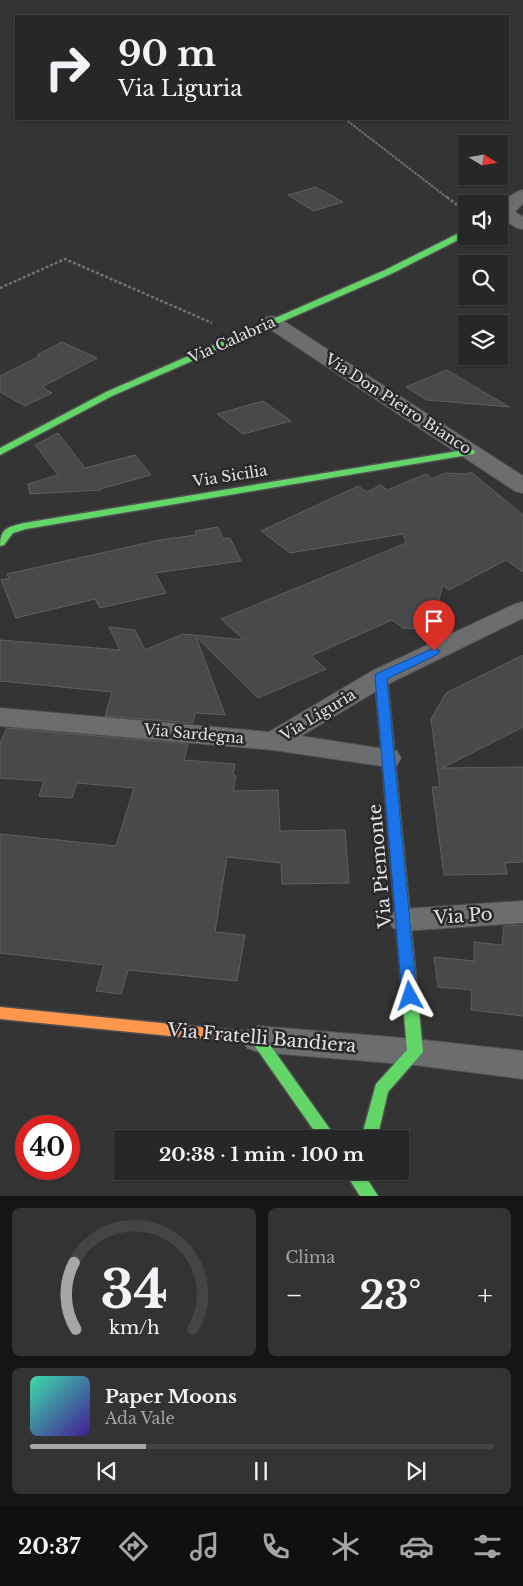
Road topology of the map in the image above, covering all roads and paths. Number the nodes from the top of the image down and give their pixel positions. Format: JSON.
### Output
{"nodes":[{"id":1,"x":346,"y":120,"type":"edge"},
{"id":2,"x":523,"y":195,"type":"edge"},
{"id":3,"x":458,"y":206,"type":"edge"},
{"id":4,"x":508,"y":208,"type":"edge"},
{"id":5,"x":508,"y":218,"type":"edge"},
{"id":6,"x":523,"y":224,"type":"edge"},
{"id":7,"x":458,"y":237,"type":"edge"},
{"id":8,"x":0,"y":288,"type":"edge"},
{"id":9,"x":272,"y":322,"type":"junction"},
{"id":10,"x":240,"y":336,"type":"junction"},
{"id":11,"x":0,"y":452,"type":"edge"},
{"id":12,"x":470,"y":452,"type":"junction"},
{"id":13,"x":523,"y":486,"type":"edge"},
{"id":14,"x":0,"y":543,"type":"edge"},
{"id":15,"x":523,"y":609,"type":"edge"},
{"id":16,"x":381,"y":677,"type":"junction"},
{"id":17,"x":0,"y":717,"type":"edge"},
{"id":18,"x":274,"y":742,"type":"junction"},
{"id":19,"x":388,"y":758,"type":"junction"},
{"id":20,"x":523,"y":912,"type":"edge"},
{"id":21,"x":403,"y":920,"type":"junction"},
{"id":22,"x":0,"y":1013,"type":"edge"},
{"id":23,"x":258,"y":1039,"type":"junction"},
{"id":24,"x":415,"y":1052,"type":"junction"},
{"id":25,"x":523,"y":1064,"type":"edge"},
{"id":26,"x":323,"y":1130,"type":"edge"},
{"id":27,"x":371,"y":1130,"type":"edge"},
{"id":28,"x":358,"y":1180,"type":"edge"},
{"id":29,"x":373,"y":1180,"type":"edge"},
{"id":30,"x":370,"y":1196,"type":"edge"},
{"id":31,"x":376,"y":1196,"type":"edge"}],
"edges":[{"from":1,"to":3,"type":"path"},
{"from":2,"to":4,"type":"street"},
{"from":5,"to":6,"type":"street"},
{"from":7,"to":9,"type":"street","name":"Via Calabria"},
{"from":8,"to":10,"type":"path"},
{"from":9,"to":10,"type":"street","name":"Via Calabria"},
{"from":9,"to":12,"type":"street","name":"Via Don Pietro Bianco"},
{"from":10,"to":11,"type":"street","name":"Via Calabria"},
{"from":12,"to":13,"type":"street","name":"Via Don Pietro Bianco"},
{"from":12,"to":14,"type":"street","name":"Via Sicilia"},
{"from":15,"to":16,"type":"street","name":"Via Liguria"},
{"from":16,"to":18,"type":"street","name":"Via Liguria"},
{"from":16,"to":19,"type":"street","name":"Via Piemonte"},
{"from":17,"to":18,"type":"street","name":"Via Sardegna"},
{"from":18,"to":19,"type":"street","name":"Via Sardegna"},
{"from":19,"to":21,"type":"street","name":"Via Piemonte"},
{"from":20,"to":21,"type":"street","name":"Via Po"},
{"from":21,"to":24,"type":"street","name":"Via Piemonte"},
{"from":22,"to":23,"type":"street","name":"Via Fratelli Bandiera"},
{"from":23,"to":24,"type":"street","name":"Via Fratelli Bandiera"},
{"from":23,"to":26,"type":"street"},
{"from":24,"to":25,"type":"street","name":"Via Fratelli Bandiera"},
{"from":24,"to":27,"type":"street"},
{"from":28,"to":30,"type":"street"},
{"from":29,"to":31,"type":"street"}]}
